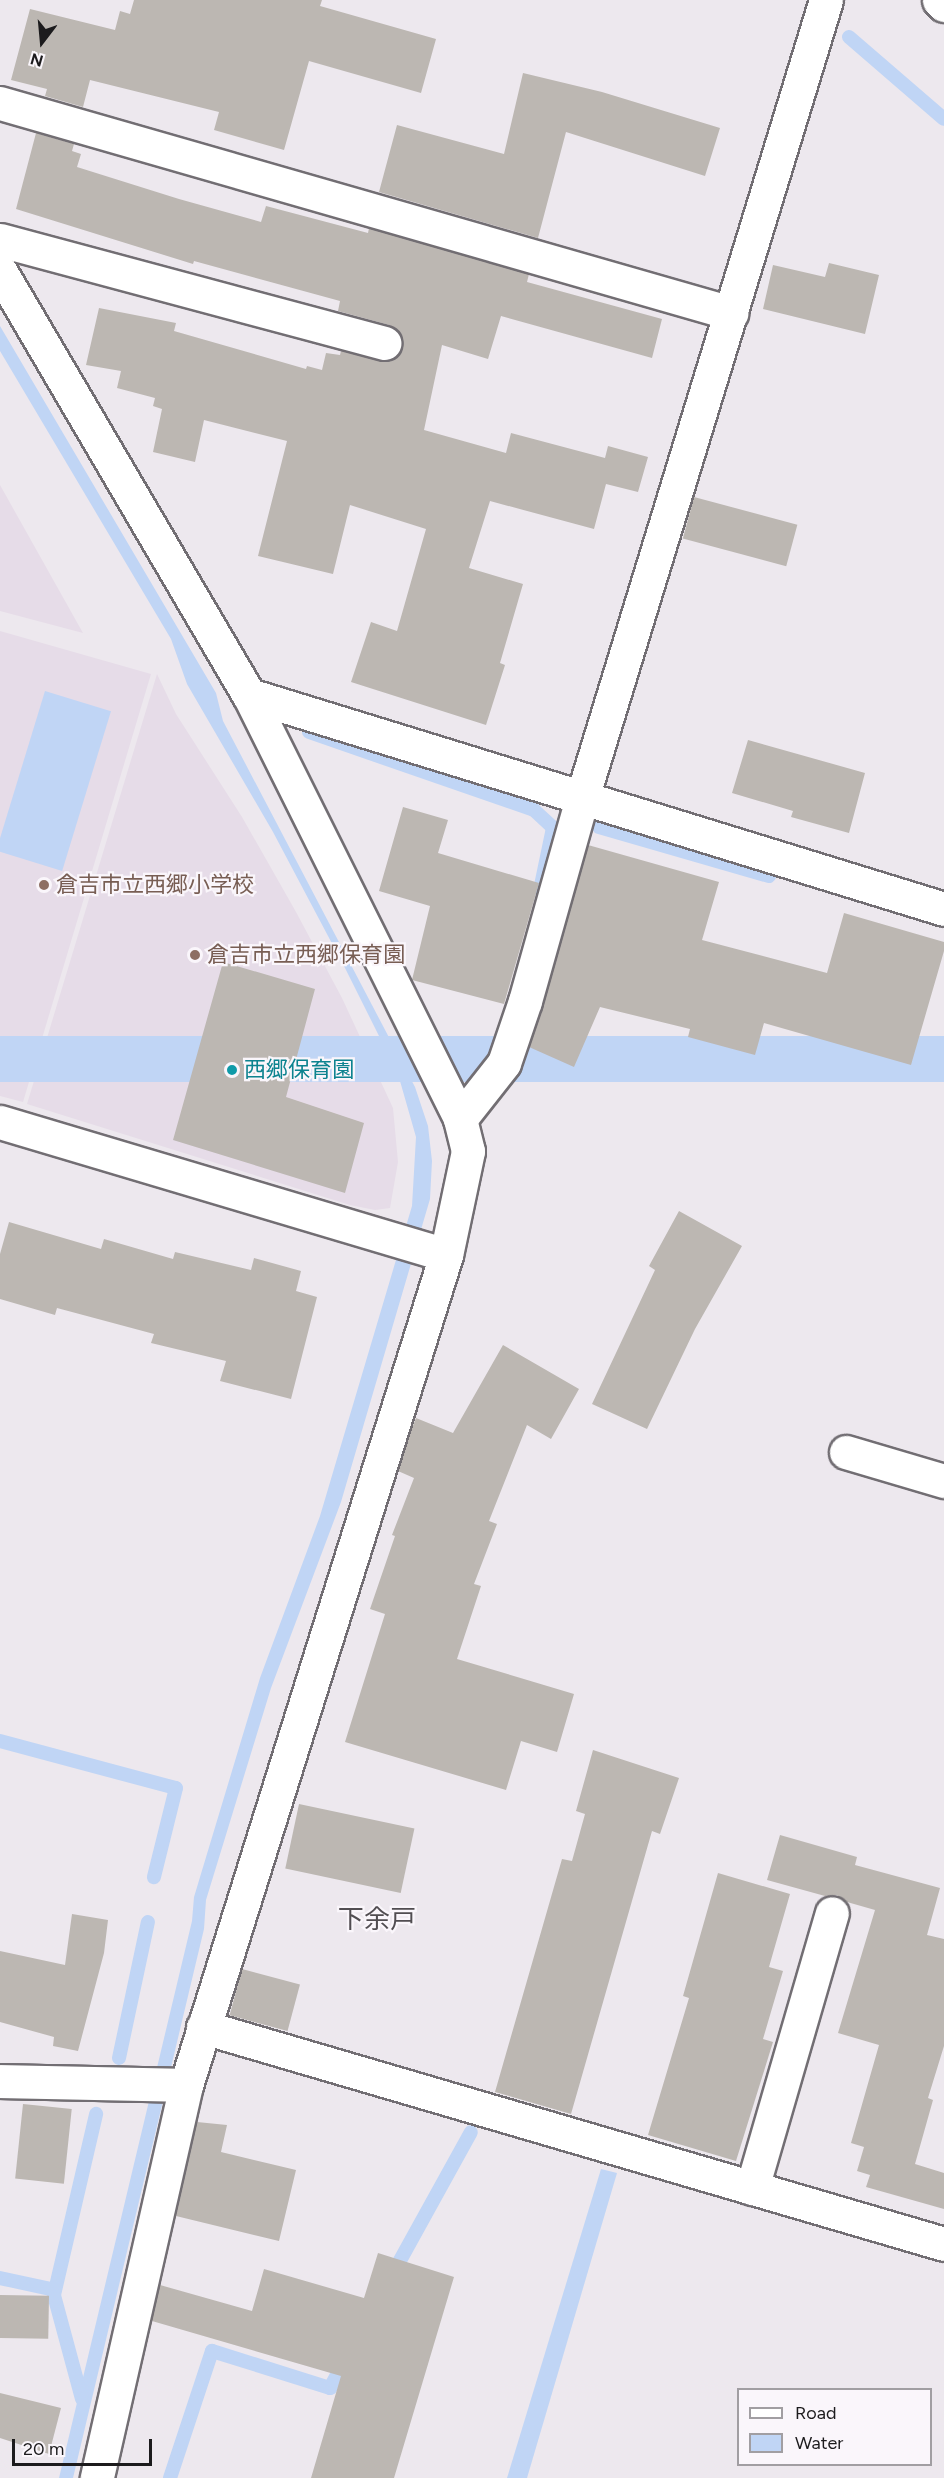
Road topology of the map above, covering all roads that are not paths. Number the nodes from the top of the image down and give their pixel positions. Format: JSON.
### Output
{"nodes":[{"id":1,"x":826,"y":0,"type":"edge"},
{"id":2,"x":939,"y":0,"type":"edge"},
{"id":3,"x":944,"y":5,"type":"edge"},
{"id":4,"x":0,"y":103,"type":"edge"},
{"id":5,"x":0,"y":240,"type":"edge"},
{"id":6,"x":0,"y":271,"type":"edge"},
{"id":7,"x":731,"y":313,"type":"junction"},
{"id":8,"x":384,"y":343,"type":"dead end"},
{"id":9,"x":249,"y":695,"type":"junction"},
{"id":10,"x":582,"y":798,"type":"junction"},
{"id":11,"x":944,"y":909,"type":"edge"},
{"id":12,"x":460,"y":1119,"type":"junction"},
{"id":13,"x":0,"y":1122,"type":"edge"},
{"id":14,"x":446,"y":1255,"type":"junction"},
{"id":15,"x":846,"y":1452,"type":"dead end"},
{"id":16,"x":944,"y":1481,"type":"edge"},
{"id":17,"x":832,"y":1913,"type":"dead end"},
{"id":18,"x":203,"y":2027,"type":"junction"},
{"id":19,"x":0,"y":2081,"type":"edge"},
{"id":20,"x":186,"y":2085,"type":"junction"},
{"id":21,"x":752,"y":2188,"type":"junction"},
{"id":22,"x":944,"y":2244,"type":"edge"},
{"id":23,"x":97,"y":2478,"type":"edge"}],
"edges":[{"from":1,"to":7,"type":"street"},
{"from":2,"to":3,"type":"street"},
{"from":4,"to":7,"type":"street"},
{"from":5,"to":8,"type":"street"},
{"from":6,"to":9,"type":"street"},
{"from":7,"to":10,"type":"street"},
{"from":9,"to":10,"type":"street"},
{"from":9,"to":12,"type":"street"},
{"from":10,"to":11,"type":"street"},
{"from":10,"to":12,"type":"street"},
{"from":12,"to":14,"type":"street"},
{"from":13,"to":14,"type":"street"},
{"from":14,"to":18,"type":"street"},
{"from":15,"to":16,"type":"street"},
{"from":17,"to":21,"type":"street"},
{"from":18,"to":20,"type":"street"},
{"from":18,"to":21,"type":"street"},
{"from":19,"to":20,"type":"street"},
{"from":20,"to":23,"type":"street"},
{"from":21,"to":22,"type":"street"}]}
